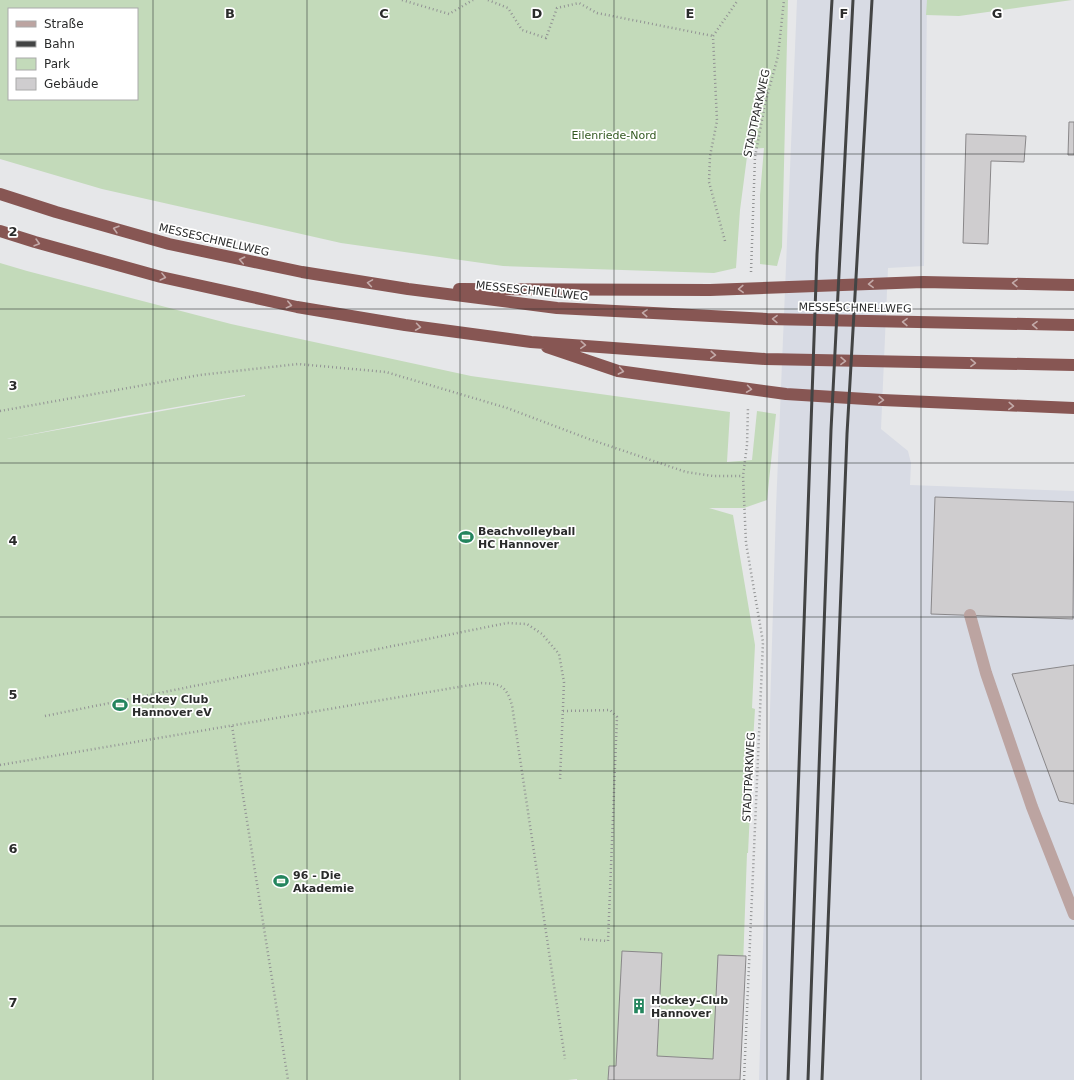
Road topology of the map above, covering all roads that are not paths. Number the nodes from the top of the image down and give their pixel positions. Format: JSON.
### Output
{"nodes":[{"id":1,"x":0,"y":194,"type":"edge"},
{"id":2,"x":0,"y":231,"type":"edge"},
{"id":3,"x":1074,"y":285,"type":"edge"},
{"id":4,"x":408,"y":289,"type":"junction"},
{"id":5,"x":1074,"y":325,"type":"edge"},
{"id":6,"x":531,"y":342,"type":"junction"},
{"id":7,"x":1074,"y":365,"type":"edge"},
{"id":8,"x":1074,"y":408,"type":"edge"},
{"id":9,"x":970,"y":615,"type":"dead end"},
{"id":10,"x":1074,"y":914,"type":"edge"}],
"edges":[{"from":4,"to":1,"type":"highway","name":"MESSESCHNELLWEG","one_way":true},
{"from":2,"to":6,"type":"highway","one_way":true},
{"from":3,"to":4,"type":"highway","one_way":true},
{"from":5,"to":4,"type":"highway","name":"MESSESCHNELLWEG","one_way":true},
{"from":6,"to":7,"type":"highway","one_way":true},
{"from":6,"to":8,"type":"highway","one_way":true},
{"from":9,"to":10,"type":"lane"}]}
